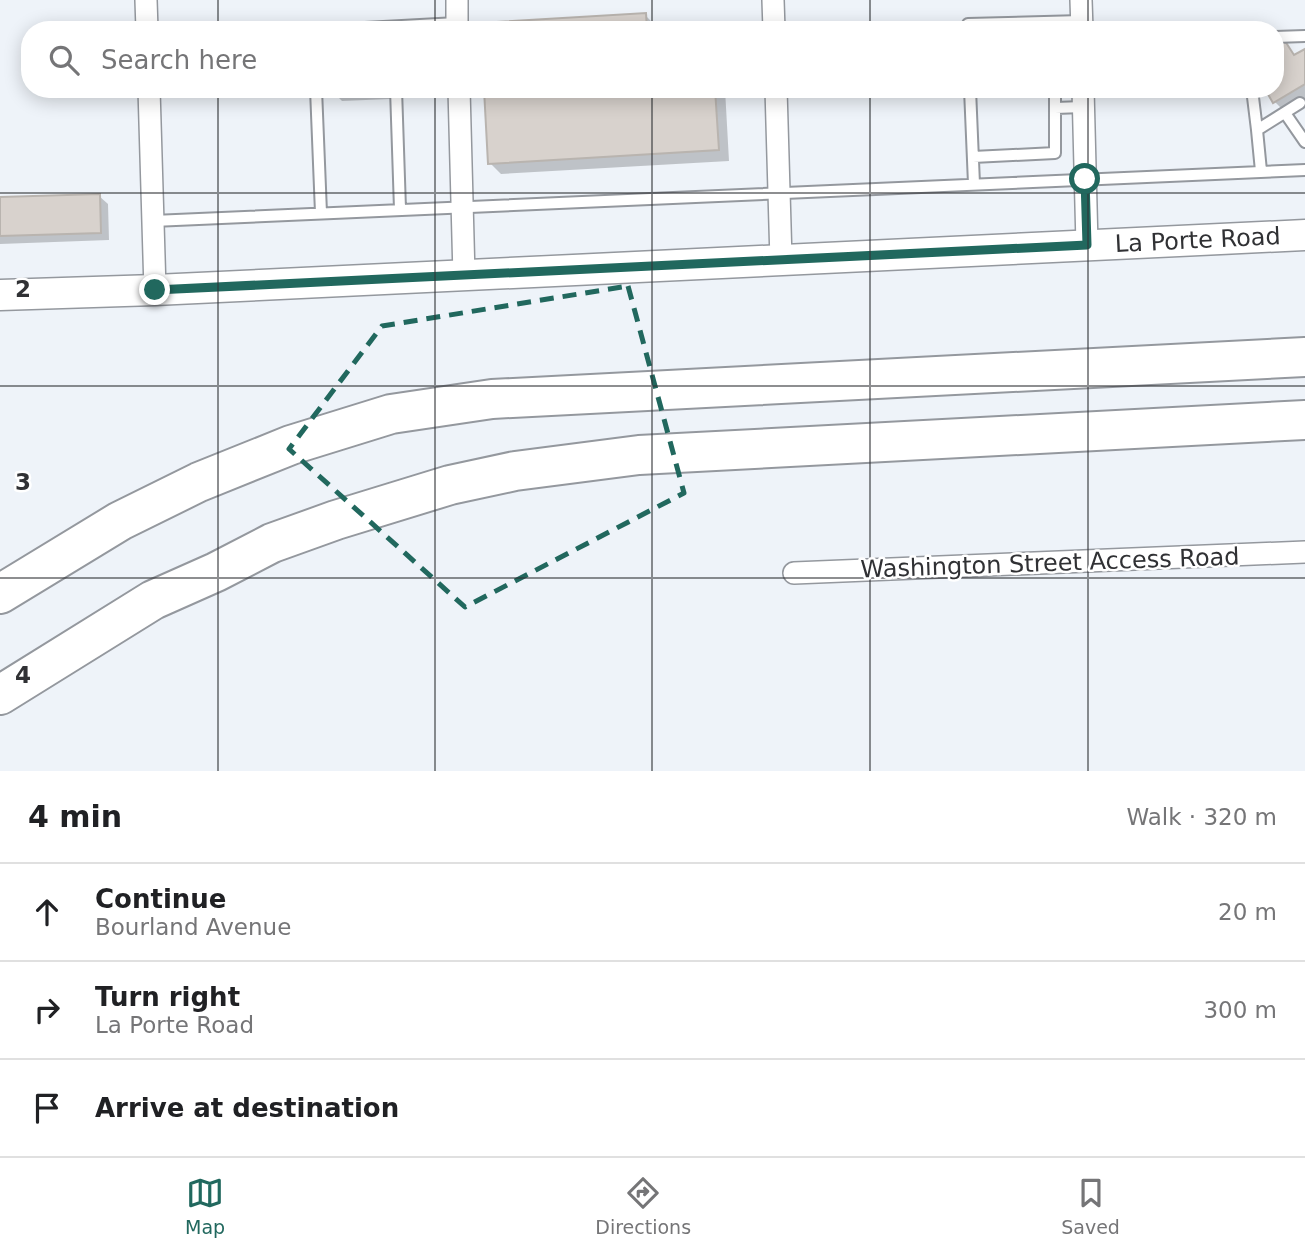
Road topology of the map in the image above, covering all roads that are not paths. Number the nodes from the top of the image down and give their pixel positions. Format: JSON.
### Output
{"nodes":[{"id":1,"x":146,"y":0,"type":"edge"},
{"id":2,"x":457,"y":0,"type":"edge"},
{"id":3,"x":773,"y":0,"type":"edge"},
{"id":4,"x":147,"y":21,"type":"edge"},
{"id":5,"x":457,"y":21,"type":"edge"},
{"id":6,"x":774,"y":21,"type":"edge"},
{"id":7,"x":1305,"y":36,"type":"edge"},
{"id":8,"x":1284,"y":37,"type":"edge"},
{"id":9,"x":149,"y":98,"type":"edge"},
{"id":10,"x":316,"y":98,"type":"edge"},
{"id":11,"x":396,"y":98,"type":"edge"},
{"id":12,"x":459,"y":98,"type":"edge"},
{"id":13,"x":776,"y":98,"type":"edge"},
{"id":14,"x":970,"y":98,"type":"edge"},
{"id":15,"x":1055,"y":98,"type":"edge"},
{"id":16,"x":1083,"y":98,"type":"edge"},
{"id":17,"x":1253,"y":98,"type":"edge"},
{"id":18,"x":1300,"y":103,"type":"dead end"},
{"id":19,"x":1055,"y":108,"type":"junction"},
{"id":20,"x":1285,"y":113,"type":"junction"},
{"id":21,"x":1301,"y":127,"type":"edge"},
{"id":22,"x":1256,"y":130,"type":"junction"},
{"id":23,"x":1305,"y":142,"type":"edge"},
{"id":24,"x":973,"y":157,"type":"junction"},
{"id":25,"x":1305,"y":170,"type":"edge"},
{"id":26,"x":1261,"y":171,"type":"junction"},
{"id":27,"x":1085,"y":179,"type":"junction"},
{"id":28,"x":974,"y":184,"type":"junction"},
{"id":29,"x":779,"y":192,"type":"junction"},
{"id":30,"x":463,"y":207,"type":"junction"},
{"id":31,"x":400,"y":209,"type":"junction"},
{"id":32,"x":321,"y":213,"type":"junction"},
{"id":33,"x":153,"y":221,"type":"junction"},
{"id":34,"x":1305,"y":234,"type":"edge"},
{"id":35,"x":1087,"y":245,"type":"junction"},
{"id":36,"x":781,"y":260,"type":"junction"},
{"id":37,"x":464,"y":276,"type":"junction"},
{"id":38,"x":155,"y":290,"type":"junction"},
{"id":39,"x":0,"y":295,"type":"edge"},
{"id":40,"x":1305,"y":357,"type":"edge"},
{"id":41,"x":1305,"y":420,"type":"edge"},
{"id":42,"x":1305,"y":552,"type":"edge"},
{"id":43,"x":794,"y":573,"type":"dead end"},
{"id":44,"x":0,"y":594,"type":"edge"},
{"id":45,"x":0,"y":695,"type":"edge"}],
"edges":[{"from":1,"to":4,"type":"street"},
{"from":2,"to":5,"type":"street"},
{"from":3,"to":6,"type":"street"},
{"from":7,"to":8,"type":"lane"},
{"from":9,"to":33,"type":"street"},
{"from":10,"to":32,"type":"lane"},
{"from":11,"to":31,"type":"lane"},
{"from":12,"to":30,"type":"street"},
{"from":13,"to":29,"type":"street"},
{"from":14,"to":24,"type":"lane"},
{"from":15,"to":19,"type":"lane"},
{"from":16,"to":19,"type":"lane"},
{"from":16,"to":27,"type":"street"},
{"from":17,"to":22,"type":"lane"},
{"from":18,"to":20,"type":"lane"},
{"from":19,"to":24,"type":"lane"},
{"from":20,"to":21,"type":"lane"},
{"from":20,"to":22,"type":"lane"},
{"from":21,"to":23,"type":"lane"},
{"from":22,"to":26,"type":"lane"},
{"from":24,"to":28,"type":"lane"},
{"from":25,"to":26,"type":"lane"},
{"from":26,"to":27,"type":"lane"},
{"from":27,"to":28,"type":"lane"},
{"from":27,"to":35,"type":"street"},
{"from":28,"to":29,"type":"lane"},
{"from":29,"to":30,"type":"lane"},
{"from":29,"to":36,"type":"street"},
{"from":30,"to":31,"type":"lane"},
{"from":30,"to":37,"type":"street"},
{"from":31,"to":32,"type":"lane"},
{"from":32,"to":33,"type":"lane"},
{"from":33,"to":38,"type":"street"},
{"from":34,"to":35,"type":"street","name":"La Porte Road"},
{"from":35,"to":36,"type":"street","name":"La Porte Road"},
{"from":36,"to":37,"type":"street","name":"La Porte Road"},
{"from":37,"to":38,"type":"street","name":"La Porte Road"},
{"from":38,"to":39,"type":"street","name":"La Porte Road"},
{"from":40,"to":44,"type":"highway"},
{"from":41,"to":45,"type":"highway"},
{"from":42,"to":43,"type":"street","name":"Washington Street Access Road"}]}
